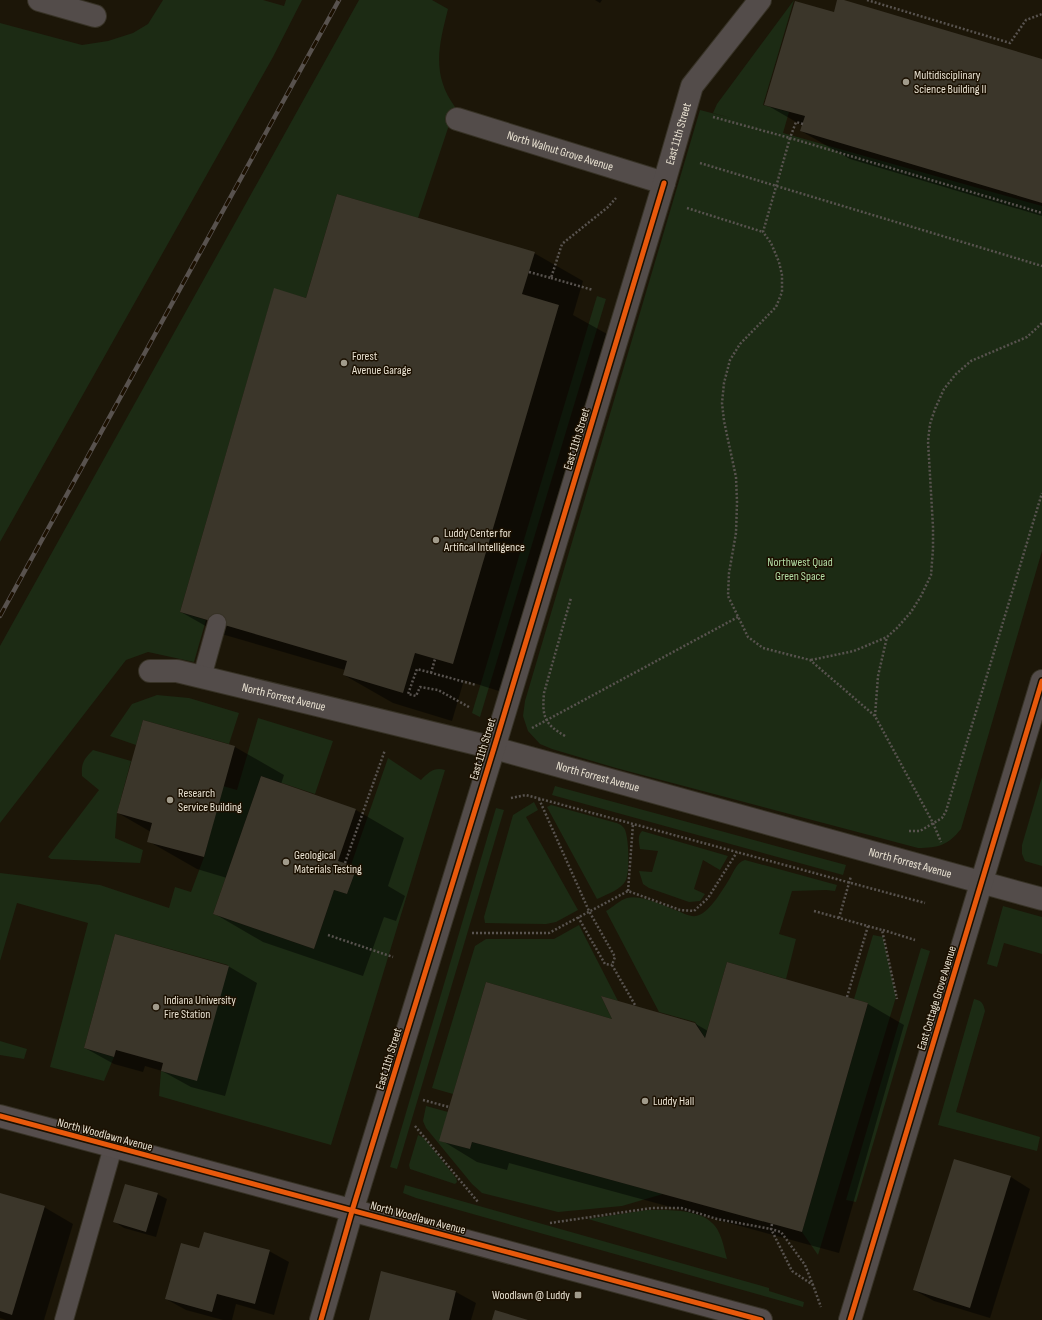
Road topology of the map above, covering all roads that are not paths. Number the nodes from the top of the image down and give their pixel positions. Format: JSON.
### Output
{"nodes":[{"id":1,"x":39,"y":0,"type":"edge"},
{"id":2,"x":760,"y":0,"type":"edge"},
{"id":3,"x":95,"y":16,"type":"dead end"},
{"id":4,"x":457,"y":120,"type":"dead end"},
{"id":5,"x":664,"y":183,"type":"junction"},
{"id":6,"x":217,"y":623,"type":"dead end"},
{"id":7,"x":150,"y":671,"type":"dead end"},
{"id":8,"x":202,"y":677,"type":"junction"},
{"id":9,"x":1042,"y":681,"type":"edge"},
{"id":10,"x":494,"y":748,"type":"junction"},
{"id":11,"x":982,"y":882,"type":"junction"},
{"id":12,"x":1042,"y":899,"type":"edge"},
{"id":13,"x":0,"y":1116,"type":"edge"},
{"id":14,"x":113,"y":1147,"type":"junction"},
{"id":15,"x":352,"y":1211,"type":"junction"},
{"id":16,"x":64,"y":1320,"type":"edge"},
{"id":17,"x":320,"y":1320,"type":"edge"},
{"id":18,"x":761,"y":1320,"type":"edge"},
{"id":19,"x":850,"y":1320,"type":"edge"}],
"edges":[{"from":1,"to":3,"type":"street"},
{"from":2,"to":5,"type":"street","name":"East 11th Street"},
{"from":4,"to":5,"type":"street","name":"North Walnut Grove Avenue"},
{"from":5,"to":10,"type":"street","name":"East 11th Street"},
{"from":6,"to":8,"type":"lane"},
{"from":7,"to":8,"type":"street","name":"North Forrest Avenue"},
{"from":8,"to":10,"type":"street","name":"North Forrest Avenue"},
{"from":9,"to":11,"type":"street","name":"East Cottage Grove Avenue"},
{"from":10,"to":11,"type":"street","name":"North Forrest Avenue"},
{"from":10,"to":15,"type":"street","name":"East 11th Street"},
{"from":11,"to":12,"type":"street","name":"North Forrest Avenue"},
{"from":11,"to":19,"type":"street","name":"East Cottage Grove Avenue"},
{"from":13,"to":14,"type":"street","name":"North Woodlawn Avenue"},
{"from":14,"to":15,"type":"street","name":"North Woodlawn Avenue"},
{"from":14,"to":16,"type":"lane"},
{"from":15,"to":17,"type":"street","name":"East 11th Street"},
{"from":15,"to":18,"type":"street","name":"North Woodlawn Avenue"}]}
